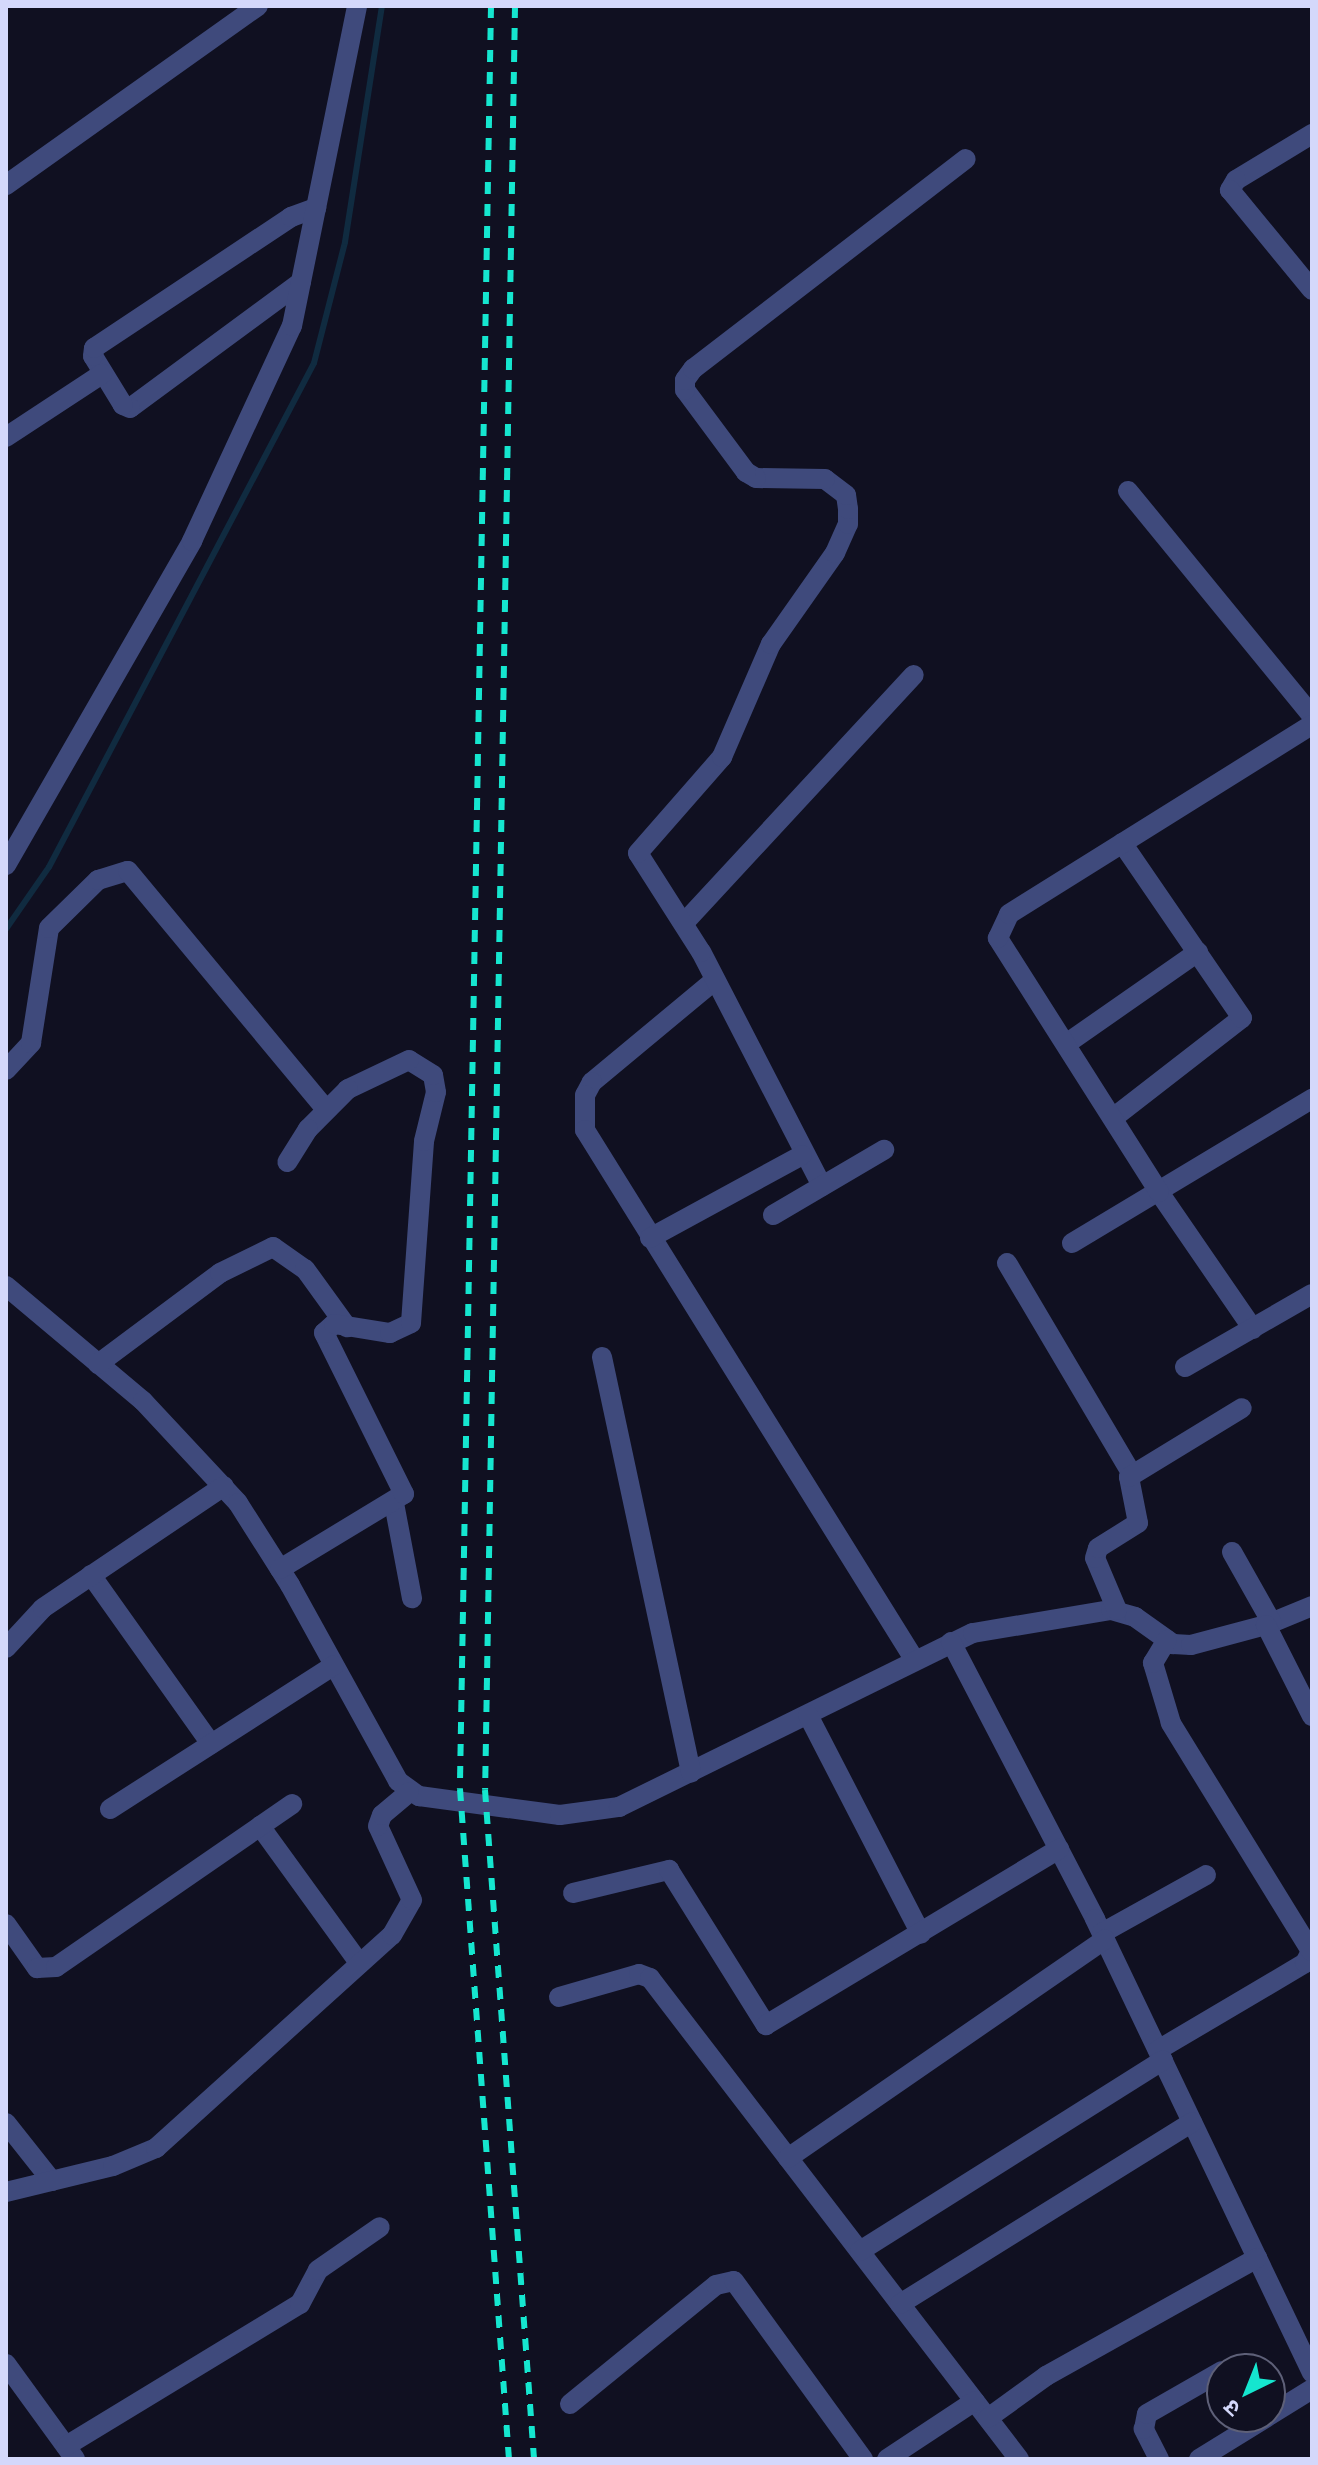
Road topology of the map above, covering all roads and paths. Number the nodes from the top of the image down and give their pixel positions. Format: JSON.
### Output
{"nodes":[{"id":1,"x":258,"y":6,"type":"edge"},
{"id":2,"x":357,"y":6,"type":"edge"},
{"id":3,"x":1312,"y":134,"type":"edge"},
{"id":4,"x":966,"y":159,"type":"dead end"},
{"id":5,"x":6,"y":185,"type":"edge"},
{"id":6,"x":316,"y":208,"type":"junction"},
{"id":7,"x":301,"y":282,"type":"junction"},
{"id":8,"x":1312,"y":290,"type":"edge"},
{"id":9,"x":102,"y":374,"type":"junction"},
{"id":10,"x":6,"y":437,"type":"edge"},
{"id":11,"x":1128,"y":491,"type":"dead end"},
{"id":12,"x":914,"y":675,"type":"dead end"},
{"id":13,"x":1312,"y":716,"type":"edge"},
{"id":14,"x":1312,"y":725,"type":"edge"},
{"id":15,"x":1122,"y":843,"type":"junction"},
{"id":16,"x":6,"y":865,"type":"edge"},
{"id":17,"x":684,"y":923,"type":"junction"},
{"id":18,"x":1198,"y":952,"type":"junction"},
{"id":19,"x":715,"y":980,"type":"junction"},
{"id":20,"x":1066,"y":1044,"type":"junction"},
{"id":21,"x":6,"y":1070,"type":"edge"},
{"id":22,"x":1312,"y":1099,"type":"edge"},
{"id":23,"x":325,"y":1108,"type":"junction"},
{"id":24,"x":1113,"y":1118,"type":"junction"},
{"id":25,"x":884,"y":1150,"type":"dead end"},
{"id":26,"x":802,"y":1155,"type":"junction"},
{"id":27,"x":287,"y":1162,"type":"dead end"},
{"id":28,"x":822,"y":1186,"type":"junction"},
{"id":29,"x":1159,"y":1192,"type":"junction"},
{"id":30,"x":773,"y":1215,"type":"dead end"},
{"id":31,"x":650,"y":1238,"type":"junction"},
{"id":32,"x":1072,"y":1243,"type":"dead end"},
{"id":33,"x":1007,"y":1263,"type":"dead end"},
{"id":34,"x":6,"y":1286,"type":"edge"},
{"id":35,"x":1312,"y":1294,"type":"edge"},
{"id":36,"x":347,"y":1327,"type":"junction"},
{"id":37,"x":1253,"y":1329,"type":"junction"},
{"id":38,"x":602,"y":1357,"type":"dead end"},
{"id":39,"x":98,"y":1364,"type":"junction"},
{"id":40,"x":1185,"y":1367,"type":"dead end"},
{"id":41,"x":1242,"y":1408,"type":"dead end"},
{"id":42,"x":1131,"y":1473,"type":"junction"},
{"id":43,"x":224,"y":1486,"type":"junction"},
{"id":44,"x":394,"y":1503,"type":"junction"},
{"id":45,"x":1232,"y":1552,"type":"dead end"},
{"id":46,"x":280,"y":1569,"type":"junction"},
{"id":47,"x":91,"y":1575,"type":"junction"},
{"id":48,"x":412,"y":1598,"type":"dead end"},
{"id":49,"x":1312,"y":1606,"type":"edge"},
{"id":50,"x":1117,"y":1610,"type":"junction"},
{"id":51,"x":1269,"y":1624,"type":"junction"},
{"id":52,"x":1167,"y":1640,"type":"junction"},
{"id":53,"x":951,"y":1642,"type":"junction"},
{"id":54,"x":6,"y":1648,"type":"edge"},
{"id":55,"x":914,"y":1659,"type":"junction"},
{"id":56,"x":334,"y":1665,"type":"junction"},
{"id":57,"x":808,"y":1715,"type":"junction"},
{"id":58,"x":1312,"y":1716,"type":"edge"},
{"id":59,"x":211,"y":1744,"type":"junction"},
{"id":60,"x":691,"y":1773,"type":"junction"},
{"id":61,"x":409,"y":1792,"type":"junction"},
{"id":62,"x":292,"y":1804,"type":"dead end"},
{"id":63,"x":110,"y":1809,"type":"dead end"},
{"id":64,"x":260,"y":1826,"type":"junction"},
{"id":65,"x":1059,"y":1849,"type":"junction"},
{"id":66,"x":1206,"y":1875,"type":"dead end"},
{"id":67,"x":573,"y":1893,"type":"dead end"},
{"id":68,"x":6,"y":1924,"type":"edge"},
{"id":69,"x":921,"y":1934,"type":"junction"},
{"id":70,"x":1103,"y":1936,"type":"junction"},
{"id":71,"x":360,"y":1964,"type":"junction"},
{"id":72,"x":559,"y":1997,"type":"dead end"},
{"id":73,"x":1160,"y":2055,"type":"junction"},
{"id":74,"x":1192,"y":2122,"type":"junction"},
{"id":75,"x":6,"y":2123,"type":"edge"},
{"id":76,"x":788,"y":2158,"type":"junction"},
{"id":77,"x":52,"y":2181,"type":"junction"},
{"id":78,"x":6,"y":2192,"type":"edge"},
{"id":79,"x":380,"y":2227,"type":"dead end"},
{"id":80,"x":860,"y":2251,"type":"junction"},
{"id":81,"x":1257,"y":2258,"type":"junction"},
{"id":82,"x":900,"y":2304,"type":"junction"},
{"id":83,"x":8,"y":2372,"type":"edge"},
{"id":84,"x":1312,"y":2373,"type":"edge"},
{"id":85,"x":1206,"y":2380,"type":"edge"},
{"id":86,"x":1312,"y":2389,"type":"edge"},
{"id":87,"x":975,"y":2401,"type":"junction"},
{"id":88,"x":570,"y":2404,"type":"dead end"},
{"id":89,"x":1286,"y":2405,"type":"edge"},
{"id":90,"x":988,"y":2418,"type":"junction"},
{"id":91,"x":1241,"y":2433,"type":"edge"},
{"id":92,"x":70,"y":2453,"type":"edge"},
{"id":93,"x":863,"y":2459,"type":"edge"},
{"id":94,"x":887,"y":2459,"type":"edge"},
{"id":95,"x":1019,"y":2459,"type":"edge"},
{"id":96,"x":1159,"y":2459,"type":"edge"},
{"id":97,"x":1199,"y":2459,"type":"edge"}],
"edges":[{"from":1,"to":5,"type":"street"},
{"from":2,"to":6,"type":"street"},
{"from":3,"to":8,"type":"street"},
{"from":4,"to":17,"type":"street"},
{"from":6,"to":7,"type":"street"},
{"from":6,"to":9,"type":"street"},
{"from":7,"to":9,"type":"street"},
{"from":7,"to":16,"type":"street"},
{"from":9,"to":10,"type":"street"},
{"from":11,"to":13,"type":"street"},
{"from":12,"to":17,"type":"street"},
{"from":14,"to":15,"type":"street"},
{"from":15,"to":18,"type":"street"},
{"from":15,"to":20,"type":"street"},
{"from":17,"to":19,"type":"street"},
{"from":18,"to":20,"type":"street"},
{"from":18,"to":24,"type":"street"},
{"from":19,"to":26,"type":"street"},
{"from":19,"to":31,"type":"street"},
{"from":20,"to":24,"type":"street"},
{"from":21,"to":23,"type":"street"},
{"from":22,"to":29,"type":"street"},
{"from":23,"to":27,"type":"street"},
{"from":23,"to":36,"type":"street"},
{"from":24,"to":29,"type":"street"},
{"from":25,"to":28,"type":"street"},
{"from":26,"to":28,"type":"street"},
{"from":26,"to":31,"type":"street"},
{"from":28,"to":30,"type":"street"},
{"from":29,"to":32,"type":"street"},
{"from":29,"to":37,"type":"street"},
{"from":31,"to":55,"type":"street"},
{"from":33,"to":42,"type":"street"},
{"from":34,"to":39,"type":"street"},
{"from":35,"to":37,"type":"street"},
{"from":36,"to":39,"type":"street"},
{"from":36,"to":44,"type":"street"},
{"from":37,"to":40,"type":"street"},
{"from":38,"to":60,"type":"street"},
{"from":39,"to":43,"type":"street"},
{"from":41,"to":42,"type":"street"},
{"from":42,"to":50,"type":"street"},
{"from":43,"to":46,"type":"street"},
{"from":43,"to":47,"type":"street"},
{"from":44,"to":46,"type":"street"},
{"from":44,"to":48,"type":"street"},
{"from":45,"to":51,"type":"street"},
{"from":46,"to":56,"type":"street"},
{"from":47,"to":54,"type":"street"},
{"from":47,"to":59,"type":"street"},
{"from":49,"to":51,"type":"street"},
{"from":50,"to":52,"type":"street"},
{"from":50,"to":53,"type":"street"},
{"from":51,"to":52,"type":"street"},
{"from":51,"to":58,"type":"street"},
{"from":52,"to":73,"type":"street"},
{"from":53,"to":55,"type":"street"},
{"from":53,"to":65,"type":"street"},
{"from":55,"to":57,"type":"street"},
{"from":56,"to":59,"type":"street"},
{"from":56,"to":61,"type":"street"},
{"from":57,"to":60,"type":"street"},
{"from":57,"to":69,"type":"street"},
{"from":59,"to":63,"type":"street"},
{"from":60,"to":61,"type":"street"},
{"from":61,"to":71,"type":"street"},
{"from":62,"to":64,"type":"street"},
{"from":64,"to":68,"type":"street"},
{"from":64,"to":71,"type":"street"},
{"from":65,"to":69,"type":"street"},
{"from":65,"to":70,"type":"street"},
{"from":66,"to":70,"type":"street"},
{"from":67,"to":69,"type":"street"},
{"from":70,"to":73,"type":"street"},
{"from":70,"to":76,"type":"street"},
{"from":71,"to":77,"type":"street"},
{"from":72,"to":76,"type":"street"},
{"from":73,"to":74,"type":"street"},
{"from":73,"to":80,"type":"street"},
{"from":74,"to":81,"type":"street"},
{"from":74,"to":82,"type":"street"},
{"from":75,"to":77,"type":"street"},
{"from":76,"to":80,"type":"street"},
{"from":77,"to":78,"type":"street"},
{"from":79,"to":92,"type":"street"},
{"from":80,"to":82,"type":"street"},
{"from":81,"to":84,"type":"street"},
{"from":81,"to":90,"type":"street"},
{"from":82,"to":87,"type":"street"},
{"from":83,"to":92,"type":"street"},
{"from":85,"to":96,"type":"street"},
{"from":86,"to":89,"type":"street"},
{"from":87,"to":90,"type":"street"},
{"from":87,"to":94,"type":"street"},
{"from":88,"to":93,"type":"street"},
{"from":90,"to":95,"type":"street"},
{"from":91,"to":97,"type":"street"}]}
